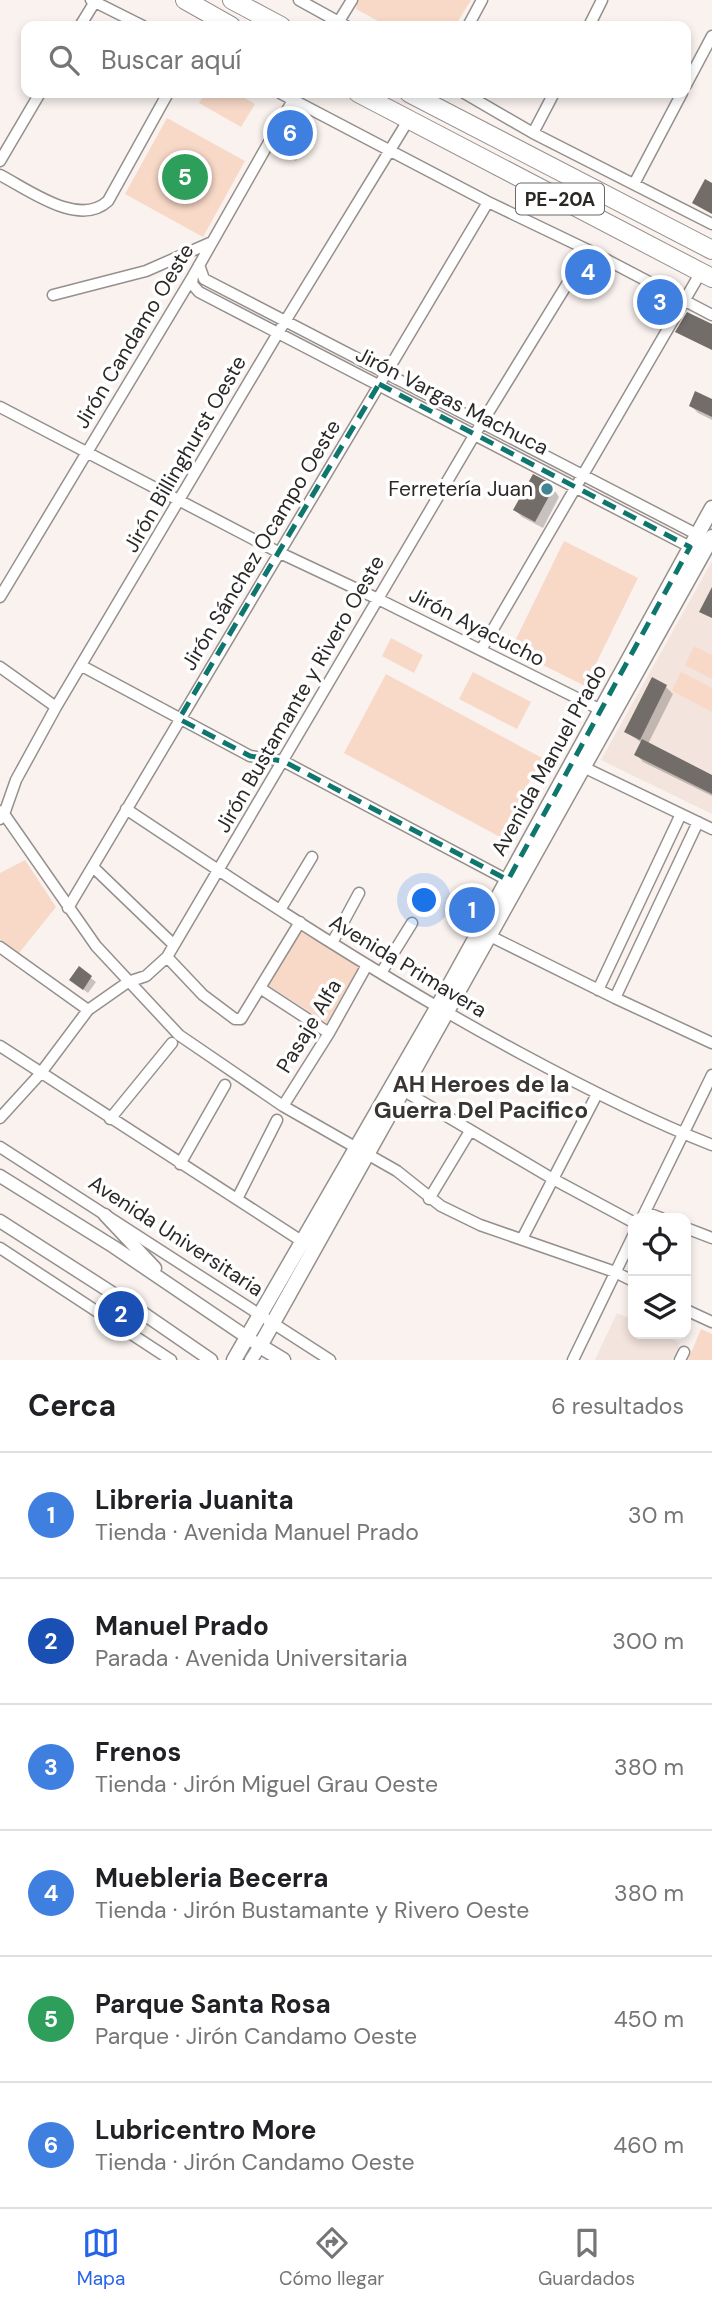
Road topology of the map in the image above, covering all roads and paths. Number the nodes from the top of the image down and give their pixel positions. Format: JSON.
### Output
{"nodes":[{"id":1,"x":185,"y":0,"type":"edge"},
{"id":2,"x":232,"y":0,"type":"edge"},
{"id":3,"x":299,"y":0,"type":"edge"},
{"id":4,"x":352,"y":0,"type":"edge"},
{"id":5,"x":482,"y":0,"type":"edge"},
{"id":6,"x":602,"y":0,"type":"edge"},
{"id":7,"x":93,"y":1,"type":"edge"},
{"id":8,"x":83,"y":21,"type":"edge"},
{"id":9,"x":133,"y":21,"type":"edge"},
{"id":10,"x":222,"y":21,"type":"edge"},
{"id":11,"x":272,"y":21,"type":"edge"},
{"id":12,"x":333,"y":21,"type":"edge"},
{"id":13,"x":342,"y":21,"type":"edge"},
{"id":14,"x":471,"y":21,"type":"edge"},
{"id":15,"x":592,"y":21,"type":"edge"},
{"id":16,"x":712,"y":36,"type":"edge"},
{"id":17,"x":691,"y":76,"type":"edge"},
{"id":18,"x":37,"y":98,"type":"edge"},
{"id":19,"x":165,"y":98,"type":"edge"},
{"id":20,"x":294,"y":98,"type":"edge"},
{"id":21,"x":299,"y":98,"type":"edge"},
{"id":22,"x":368,"y":98,"type":"edge"},
{"id":23,"x":419,"y":98,"type":"edge"},
{"id":24,"x":473,"y":98,"type":"edge"},
{"id":25,"x":551,"y":98,"type":"edge"},
{"id":26,"x":679,"y":98,"type":"edge"},
{"id":27,"x":409,"y":119,"type":"junction"},
{"id":28,"x":533,"y":133,"type":"junction"},
{"id":29,"x":391,"y":149,"type":"junction"},
{"id":30,"x":0,"y":161,"type":"edge"},
{"id":31,"x":0,"y":175,"type":"edge"},
{"id":32,"x":634,"y":184,"type":"junction"},
{"id":33,"x":488,"y":202,"type":"junction"},
{"id":34,"x":712,"y":224,"type":"edge"},
{"id":35,"x":212,"y":242,"type":"junction"},
{"id":36,"x":588,"y":250,"type":"junction"},
{"id":37,"x":712,"y":250,"type":"edge"},
{"id":38,"x":199,"y":265,"type":"junction"},
{"id":39,"x":706,"y":275,"type":"edge"},
{"id":40,"x":192,"y":276,"type":"junction"},
{"id":41,"x":53,"y":295,"type":"dead end"},
{"id":42,"x":684,"y":301,"type":"junction"},
{"id":43,"x":712,"y":315,"type":"edge"},
{"id":44,"x":287,"y":321,"type":"junction"},
{"id":45,"x":278,"y":333,"type":"junction"},
{"id":46,"x":386,"y":372,"type":"junction"},
{"id":47,"x":379,"y":384,"type":"junction"},
{"id":48,"x":0,"y":407,"type":"edge"},
{"id":49,"x":483,"y":422,"type":"junction"},
{"id":50,"x":475,"y":434,"type":"junction"},
{"id":51,"x":88,"y":452,"type":"junction"},
{"id":52,"x":582,"y":474,"type":"junction"},
{"id":53,"x":575,"y":486,"type":"junction"},
{"id":54,"x":180,"y":501,"type":"junction"},
{"id":55,"x":712,"y":508,"type":"edge"},
{"id":56,"x":703,"y":543,"type":"edge"},
{"id":57,"x":278,"y":552,"type":"junction"},
{"id":58,"x":0,"y":597,"type":"edge"},
{"id":59,"x":378,"y":599,"type":"junction"},
{"id":60,"x":481,"y":650,"type":"junction"},
{"id":61,"x":82,"y":666,"type":"junction"},
{"id":62,"x":0,"y":667,"type":"edge"},
{"id":63,"x":56,"y":707,"type":"junction"},
{"id":64,"x":601,"y":710,"type":"junction"},
{"id":65,"x":179,"y":719,"type":"junction"},
{"id":66,"x":282,"y":761,"type":"junction"},
{"id":67,"x":578,"y":764,"type":"junction"},
{"id":68,"x":126,"y":809,"type":"junction"},
{"id":69,"x":1,"y":814,"type":"edge"},
{"id":70,"x":681,"y":814,"type":"junction"},
{"id":71,"x":698,"y":822,"type":"junction"},
{"id":72,"x":712,"y":829,"type":"edge"},
{"id":73,"x":312,"y":857,"type":"dead end"},
{"id":74,"x":93,"y":867,"type":"junction"},
{"id":75,"x":218,"y":870,"type":"junction"},
{"id":76,"x":513,"y":883,"type":"junction"},
{"id":77,"x":359,"y":893,"type":"dead end"},
{"id":78,"x":68,"y":908,"type":"junction"},
{"id":79,"x":280,"y":910,"type":"junction"},
{"id":80,"x":300,"y":922,"type":"junction"},
{"id":81,"x":412,"y":923,"type":"dead end"},
{"id":82,"x":490,"y":936,"type":"junction"},
{"id":83,"x":332,"y":943,"type":"junction"},
{"id":84,"x":174,"y":944,"type":"junction"},
{"id":85,"x":0,"y":947,"type":"edge"},
{"id":86,"x":167,"y":957,"type":"junction"},
{"id":87,"x":367,"y":965,"type":"junction"},
{"id":88,"x":381,"y":973,"type":"junction"},
{"id":89,"x":128,"y":982,"type":"junction"},
{"id":90,"x":260,"y":988,"type":"junction"},
{"id":91,"x":598,"y":990,"type":"junction"},
{"id":92,"x":615,"y":998,"type":"junction"},
{"id":93,"x":88,"y":1010,"type":"junction"},
{"id":94,"x":442,"y":1011,"type":"junction"},
{"id":95,"x":329,"y":1033,"type":"junction"},
{"id":96,"x":173,"y":1043,"type":"dead end"},
{"id":97,"x":712,"y":1043,"type":"edge"},
{"id":98,"x":0,"y":1046,"type":"edge"},
{"id":99,"x":40,"y":1074,"type":"junction"},
{"id":100,"x":712,"y":1075,"type":"edge"},
{"id":101,"x":225,"y":1085,"type":"dead end"},
{"id":102,"x":398,"y":1088,"type":"junction"},
{"id":103,"x":597,"y":1094,"type":"junction"},
{"id":104,"x":284,"y":1106,"type":"junction"},
{"id":105,"x":0,"y":1118,"type":"edge"},
{"id":106,"x":110,"y":1119,"type":"junction"},
{"id":107,"x":277,"y":1120,"type":"dead end"},
{"id":108,"x":470,"y":1131,"type":"junction"},
{"id":109,"x":683,"y":1134,"type":"junction"},
{"id":110,"x":712,"y":1145,"type":"edge"},
{"id":111,"x":0,"y":1147,"type":"edge"},
{"id":112,"x":362,"y":1152,"type":"junction"},
{"id":113,"x":180,"y":1164,"type":"junction"},
{"id":114,"x":0,"y":1176,"type":"edge"},
{"id":115,"x":553,"y":1179,"type":"junction"},
{"id":116,"x":237,"y":1199,"type":"junction"},
{"id":117,"x":429,"y":1199,"type":"junction"},
{"id":118,"x":645,"y":1213,"type":"edge"},
{"id":119,"x":105,"y":1215,"type":"junction"},
{"id":120,"x":628,"y":1219,"type":"edge"},
{"id":121,"x":0,"y":1221,"type":"edge"},
{"id":122,"x":691,"y":1230,"type":"edge"},
{"id":123,"x":712,"y":1238,"type":"edge"},
{"id":124,"x":522,"y":1239,"type":"junction"},
{"id":125,"x":303,"y":1242,"type":"junction"},
{"id":126,"x":628,"y":1246,"type":"edge"},
{"id":127,"x":0,"y":1248,"type":"edge"},
{"id":128,"x":615,"y":1272,"type":"junction"},
{"id":129,"x":628,"y":1278,"type":"edge"},
{"id":130,"x":172,"y":1286,"type":"junction"},
{"id":131,"x":691,"y":1312,"type":"edge"},
{"id":132,"x":267,"y":1320,"type":"junction"},
{"id":133,"x":712,"y":1322,"type":"edge"},
{"id":134,"x":253,"y":1342,"type":"junction"},
{"id":135,"x":171,"y":1360,"type":"edge"},
{"id":136,"x":211,"y":1360,"type":"edge"},
{"id":137,"x":234,"y":1360,"type":"edge"},
{"id":138,"x":251,"y":1360,"type":"edge"},
{"id":139,"x":283,"y":1360,"type":"edge"},
{"id":140,"x":330,"y":1360,"type":"edge"},
{"id":141,"x":573,"y":1360,"type":"edge"}],
"edges":[{"from":1,"to":10,"type":"highway"},
{"from":2,"to":11,"type":"highway"},
{"from":3,"to":12,"type":"street"},
{"from":4,"to":13,"type":"street"},
{"from":5,"to":14,"type":"street"},
{"from":6,"to":15,"type":"street"},
{"from":7,"to":8,"type":"street"},
{"from":7,"to":9,"type":"street"},
{"from":16,"to":17,"type":"street"},
{"from":18,"to":30,"type":"street"},
{"from":19,"to":31,"type":"street"},
{"from":20,"to":35,"type":"street","name":"Jirón Candamo Oeste"},
{"from":21,"to":29,"type":"street"},
{"from":22,"to":27,"type":"highway","number":"PE-20A"},
{"from":23,"to":37,"type":"highway","number":"PE-20A"},
{"from":24,"to":28,"type":"street"},
{"from":25,"to":28,"type":"street"},
{"from":26,"to":32,"type":"street"},
{"from":27,"to":29,"type":"street","name":"Jirón Billinghurst Oeste"},
{"from":27,"to":39,"type":"highway","number":"PE-20A"},
{"from":28,"to":32,"type":"street"},
{"from":29,"to":33,"type":"street"},
{"from":29,"to":44,"type":"street","name":"Jirón Billinghurst Oeste"},
{"from":32,"to":34,"type":"street"},
{"from":33,"to":36,"type":"street"},
{"from":33,"to":46,"type":"street","name":"Jirón Sánchez Ocampo Oeste"},
{"from":35,"to":38,"type":"street","name":"Jirón Candamo Oeste"},
{"from":35,"to":41,"type":"street"},
{"from":36,"to":42,"type":"street"},
{"from":36,"to":49,"type":"street","name":"Jirón Bustamante y Rivero Oeste"},
{"from":38,"to":40,"type":"street","name":"Jirón Candamo Oeste"},
{"from":38,"to":44,"type":"street","name":"Jirón Vargas Machuca"},
{"from":39,"to":42,"type":"street"},
{"from":40,"to":45,"type":"street","name":"Jirón Vargas Machuca"},
{"from":40,"to":51,"type":"street","name":"Jirón Candamo Oeste"},
{"from":42,"to":43,"type":"street"},
{"from":42,"to":52,"type":"street"},
{"from":44,"to":45,"type":"street","name":"Jirón Billinghurst Oeste"},
{"from":44,"to":46,"type":"street","name":"Jirón Vargas Machuca"},
{"from":45,"to":47,"type":"street","name":"Jirón Vargas Machuca"},
{"from":45,"to":54,"type":"street","name":"Jirón Billinghurst Oeste"},
{"from":46,"to":47,"type":"street","name":"Jirón Sánchez Ocampo Oeste"},
{"from":46,"to":49,"type":"street","name":"Jirón Vargas Machuca"},
{"from":47,"to":50,"type":"street","name":"Jirón Vargas Machuca"},
{"from":47,"to":57,"type":"street","name":"Jirón Sánchez Ocampo Oeste"},
{"from":48,"to":51,"type":"street","name":"Jirón Ayacucho"},
{"from":49,"to":50,"type":"street","name":"Jirón Bustamante y Rivero Oeste"},
{"from":49,"to":52,"type":"street","name":"Jirón Vargas Machuca"},
{"from":50,"to":53,"type":"street","name":"Jirón Vargas Machuca"},
{"from":50,"to":59,"type":"street","name":"Jirón Bustamante y Rivero Oeste"},
{"from":51,"to":54,"type":"street","name":"Jirón Ayacucho"},
{"from":51,"to":58,"type":"street","name":"Jirón Candamo Oeste"},
{"from":52,"to":53,"type":"street"},
{"from":52,"to":56,"type":"street","name":"Jirón Vargas Machuca"},
{"from":53,"to":56,"type":"street","name":"Jirón Vargas Machuca"},
{"from":53,"to":60,"type":"street"},
{"from":54,"to":57,"type":"street","name":"Jirón Ayacucho"},
{"from":54,"to":61,"type":"street","name":"Jirón Billinghurst Oeste"},
{"from":55,"to":56,"type":"main road","name":"Avenida Manuel Prado"},
{"from":56,"to":64,"type":"main road","name":"Avenida Manuel Prado"},
{"from":56,"to":67,"type":"main road","name":"Avenida Manuel Prado"},
{"from":57,"to":59,"type":"street","name":"Jirón Ayacucho"},
{"from":57,"to":65,"type":"street","name":"Jirón Sánchez Ocampo Oeste"},
{"from":59,"to":60,"type":"street","name":"Jirón Ayacucho"},
{"from":59,"to":66,"type":"street","name":"Jirón Bustamante y Rivero Oeste"},
{"from":60,"to":64,"type":"street","name":"Jirón Ayacucho"},
{"from":61,"to":63,"type":"street","name":"Jirón Billinghurst Oeste"},
{"from":61,"to":65,"type":"street"},
{"from":62,"to":63,"type":"street"},
{"from":63,"to":69,"type":"street","name":"Jirón Billinghurst Oeste"},
{"from":64,"to":67,"type":"main road","name":"Avenida Manuel Prado"},
{"from":65,"to":66,"type":"street"},
{"from":65,"to":68,"type":"street","name":"Jirón Sánchez Ocampo Oeste"},
{"from":66,"to":75,"type":"street","name":"Jirón Bustamante y Rivero Oeste"},
{"from":66,"to":76,"type":"street"},
{"from":67,"to":70,"type":"street"},
{"from":67,"to":76,"type":"main road","name":"Avenida Manuel Prado"},
{"from":68,"to":74,"type":"street","name":"Jirón Sánchez Ocampo Oeste"},
{"from":68,"to":75,"type":"street","name":"Avenida Primavera"},
{"from":69,"to":78,"type":"street"},
{"from":70,"to":71,"type":"street"},
{"from":70,"to":91,"type":"street"},
{"from":71,"to":72,"type":"street"},
{"from":71,"to":92,"type":"street"},
{"from":73,"to":79,"type":"street"},
{"from":74,"to":78,"type":"street","name":"Jirón Sánchez Ocampo Oeste"},
{"from":74,"to":84,"type":"street"},
{"from":75,"to":79,"type":"street","name":"Avenida Primavera"},
{"from":75,"to":84,"type":"street","name":"Jirón Bustamante y Rivero Oeste"},
{"from":76,"to":82,"type":"main road","name":"Avenida Manuel Prado"},
{"from":76,"to":94,"type":"main road","name":"Avenida Manuel Prado"},
{"from":77,"to":83,"type":"street"},
{"from":78,"to":89,"type":"street"},
{"from":79,"to":80,"type":"street","name":"Avenida Primavera"},
{"from":80,"to":83,"type":"street","name":"Avenida Primavera"},
{"from":80,"to":90,"type":"street"},
{"from":81,"to":88,"type":"street"},
{"from":82,"to":91,"type":"street"},
{"from":82,"to":94,"type":"main road","name":"Avenida Manuel Prado"},
{"from":83,"to":87,"type":"street","name":"Avenida Primavera"},
{"from":84,"to":86,"type":"street","name":"Jirón Bustamante y Rivero Oeste"},
{"from":85,"to":93,"type":"street"},
{"from":86,"to":89,"type":"street","name":"Jirón Bustamante y Rivero Oeste"},
{"from":86,"to":90,"type":"street"},
{"from":87,"to":88,"type":"street","name":"Avenida Primavera"},
{"from":87,"to":95,"type":"street","name":"Pasaje Alfa"},
{"from":88,"to":94,"type":"street","name":"Avenida Primavera"},
{"from":89,"to":93,"type":"street","name":"Jirón Bustamante y Rivero Oeste"},
{"from":89,"to":104,"type":"street"},
{"from":90,"to":95,"type":"street"},
{"from":91,"to":92,"type":"street"},
{"from":92,"to":97,"type":"street"},
{"from":93,"to":99,"type":"street","name":"Jirón Bustamante y Rivero Oeste"},
{"from":94,"to":102,"type":"main road","name":"Avenida Manuel Prado"},
{"from":94,"to":103,"type":"street","name":"Avenida Primavera"},
{"from":95,"to":104,"type":"street","name":"Pasaje Alfa"},
{"from":96,"to":106,"type":"street"},
{"from":98,"to":99,"type":"street"},
{"from":99,"to":105,"type":"street","name":"Jirón Bustamante y Rivero Oeste"},
{"from":99,"to":106,"type":"street"},
{"from":100,"to":109,"type":"street"},
{"from":101,"to":113,"type":"street"},
{"from":102,"to":108,"type":"street"},
{"from":102,"to":112,"type":"main road","name":"Avenida Manuel Prado"},
{"from":103,"to":109,"type":"street","name":"Avenida Primavera"},
{"from":103,"to":115,"type":"street"},
{"from":104,"to":112,"type":"street"},
{"from":106,"to":113,"type":"street"},
{"from":107,"to":116,"type":"street"},
{"from":108,"to":115,"type":"street"},
{"from":108,"to":117,"type":"street"},
{"from":109,"to":110,"type":"street","name":"Avenida Primavera"},
{"from":109,"to":118,"type":"street"},
{"from":111,"to":119,"type":"street","name":"Avenida Universitaria"},
{"from":112,"to":117,"type":"street"},
{"from":112,"to":125,"type":"main road","name":"Avenida Manuel Prado"},
{"from":112,"to":132,"type":"main road","name":"Avenida Manuel Prado"},
{"from":113,"to":116,"type":"street"},
{"from":114,"to":130,"type":"street","name":"Avenida Universitaria"},
{"from":115,"to":120,"type":"street"},
{"from":115,"to":124,"type":"street"},
{"from":116,"to":125,"type":"street"},
{"from":117,"to":124,"type":"street"},
{"from":119,"to":130,"type":"street"},
{"from":119,"to":132,"type":"street","name":"Avenida Universitaria"},
{"from":121,"to":136,"type":"street"},
{"from":122,"to":123,"type":"street"},
{"from":124,"to":128,"type":"street"},
{"from":125,"to":132,"type":"main road","name":"Avenida Manuel Prado"},
{"from":126,"to":128,"type":"street"},
{"from":127,"to":135,"type":"street"},
{"from":128,"to":129,"type":"street"},
{"from":128,"to":141,"type":"street"},
{"from":130,"to":134,"type":"street","name":"Avenida Universitaria"},
{"from":131,"to":133,"type":"street"},
{"from":132,"to":134,"type":"main road","name":"Avenida Manuel Prado"},
{"from":132,"to":140,"type":"street","name":"Avenida Universitaria"},
{"from":134,"to":137,"type":"main road","name":"Avenida Manuel Prado"},
{"from":134,"to":138,"type":"street","name":"Avenida Manuel Prado"},
{"from":134,"to":139,"type":"main road","name":"Avenida Universitaria"}]}
